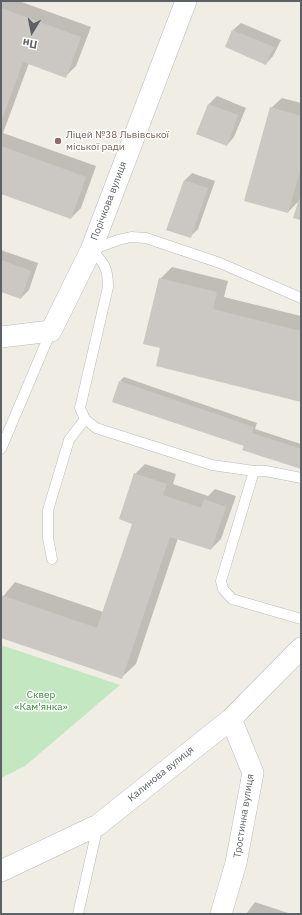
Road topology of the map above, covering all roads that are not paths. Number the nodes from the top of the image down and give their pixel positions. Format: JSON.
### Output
{"nodes":[{"id":1,"x":186,"y":1,"type":"edge"},
{"id":2,"x":91,"y":250,"type":"junction"},
{"id":3,"x":301,"y":298,"type":"edge"},
{"id":4,"x":51,"y":331,"type":"junction"},
{"id":5,"x":1,"y":337,"type":"edge"},
{"id":6,"x":85,"y":419,"type":"junction"},
{"id":7,"x":1,"y":449,"type":"edge"},
{"id":8,"x":254,"y":471,"type":"junction"},
{"id":9,"x":301,"y":478,"type":"edge"},
{"id":10,"x":52,"y":559,"type":"dead end"},
{"id":11,"x":301,"y":619,"type":"edge"},
{"id":12,"x":301,"y":648,"type":"edge"},
{"id":13,"x":231,"y":719,"type":"junction"},
{"id":14,"x":98,"y":825,"type":"junction"},
{"id":15,"x":1,"y":871,"type":"edge"},
{"id":16,"x":78,"y":914,"type":"edge"},
{"id":17,"x":221,"y":914,"type":"edge"}],
"edges":[{"from":1,"to":2,"type":"street","name":"Порічкова вулиця"},
{"from":2,"to":3,"type":"lane"},
{"from":2,"to":4,"type":"street","name":"Порічкова вулиця"},
{"from":2,"to":6,"type":"lane"},
{"from":4,"to":5,"type":"street"},
{"from":4,"to":7,"type":"lane"},
{"from":6,"to":8,"type":"lane"},
{"from":6,"to":10,"type":"lane"},
{"from":8,"to":9,"type":"lane"},
{"from":8,"to":11,"type":"lane"},
{"from":12,"to":13,"type":"street","name":"Калинова вулиця"},
{"from":13,"to":14,"type":"street","name":"Калинова вулиця"},
{"from":13,"to":17,"type":"street","name":"Тростинна вулиця"},
{"from":14,"to":15,"type":"street","name":"Калинова вулиця"},
{"from":14,"to":16,"type":"lane"}]}
